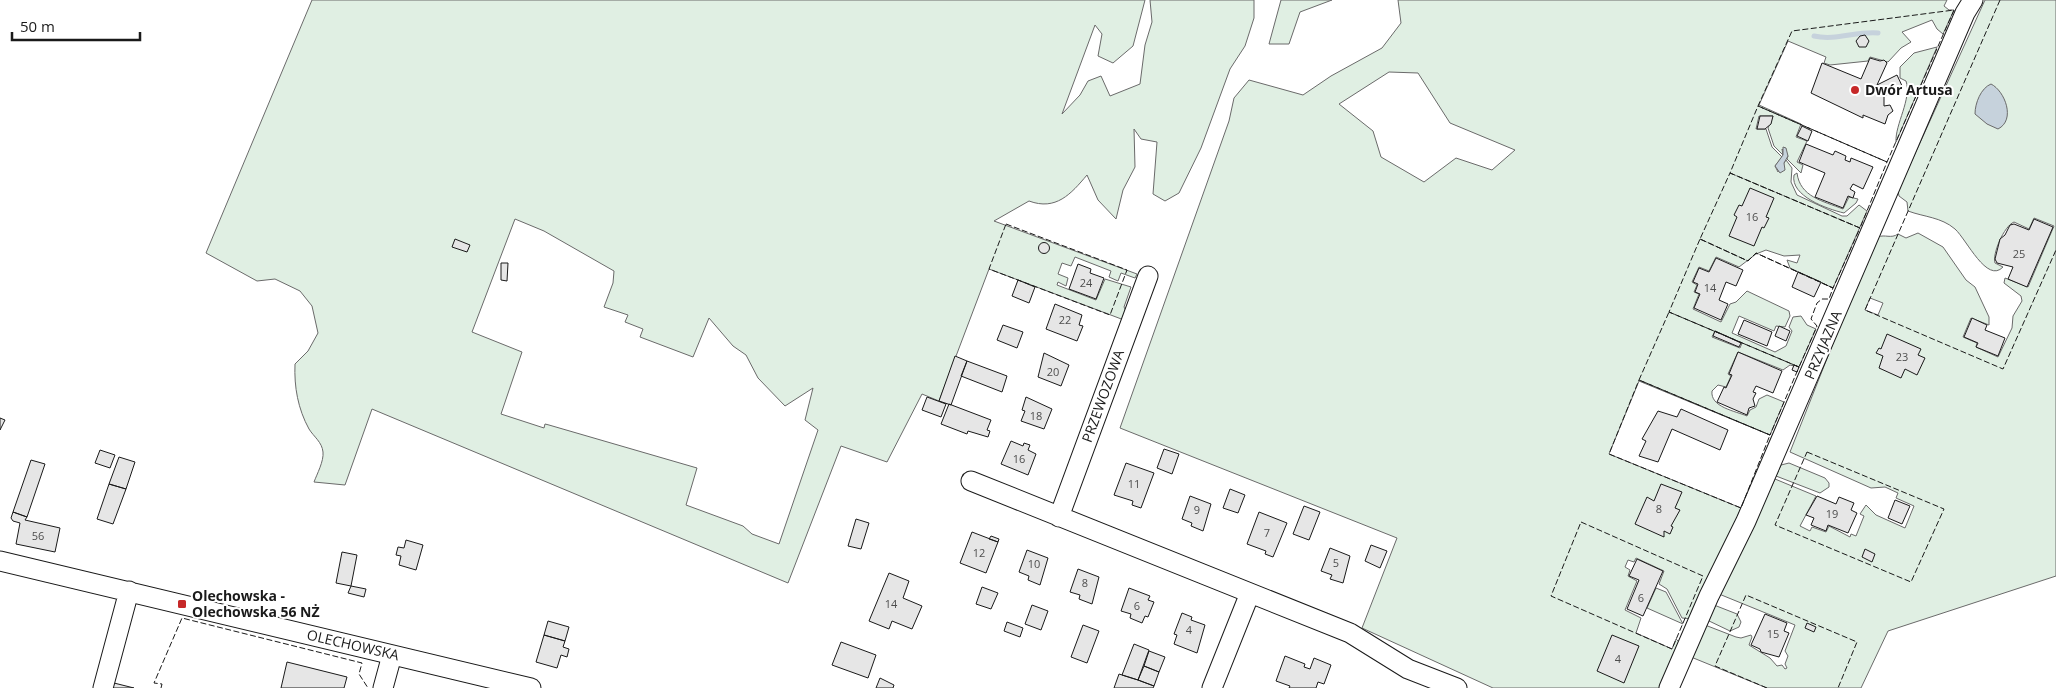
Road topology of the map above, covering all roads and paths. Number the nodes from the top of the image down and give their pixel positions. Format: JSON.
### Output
{"nodes":[{"id":1,"x":1973,"y":0,"type":"edge"},
{"id":2,"x":1148,"y":276,"type":"dead end"},
{"id":3,"x":971,"y":481,"type":"dead end"},
{"id":4,"x":1059,"y":517,"type":"junction"},
{"id":5,"x":0,"y":561,"type":"edge"},
{"id":6,"x":129,"y":592,"type":"junction"},
{"id":7,"x":1250,"y":593,"type":"junction"},
{"id":8,"x":392,"y":654,"type":"junction"},
{"id":9,"x":493,"y":684,"type":"edge"},
{"id":10,"x":103,"y":688,"type":"edge"},
{"id":11,"x":383,"y":688,"type":"edge"},
{"id":12,"x":531,"y":688,"type":"edge"},
{"id":13,"x":1212,"y":688,"type":"edge"},
{"id":14,"x":1458,"y":688,"type":"edge"},
{"id":15,"x":1669,"y":688,"type":"edge"}],
"edges":[{"from":1,"to":15,"type":"street","name":"PRZYJAZNA"},
{"from":2,"to":4,"type":"street","name":"PRZEWOZOWA"},
{"from":3,"to":4,"type":"street"},
{"from":4,"to":7,"type":"street"},
{"from":5,"to":6,"type":"street","name":"OLECHOWSKA"},
{"from":6,"to":8,"type":"street","name":"OLECHOWSKA"},
{"from":6,"to":10,"type":"street"},
{"from":7,"to":13,"type":"street"},
{"from":7,"to":14,"type":"street"},
{"from":8,"to":9,"type":"street","name":"OLECHOWSKA"},
{"from":8,"to":11,"type":"street"},
{"from":9,"to":12,"type":"street","name":"OLECHOWSKA"}]}
